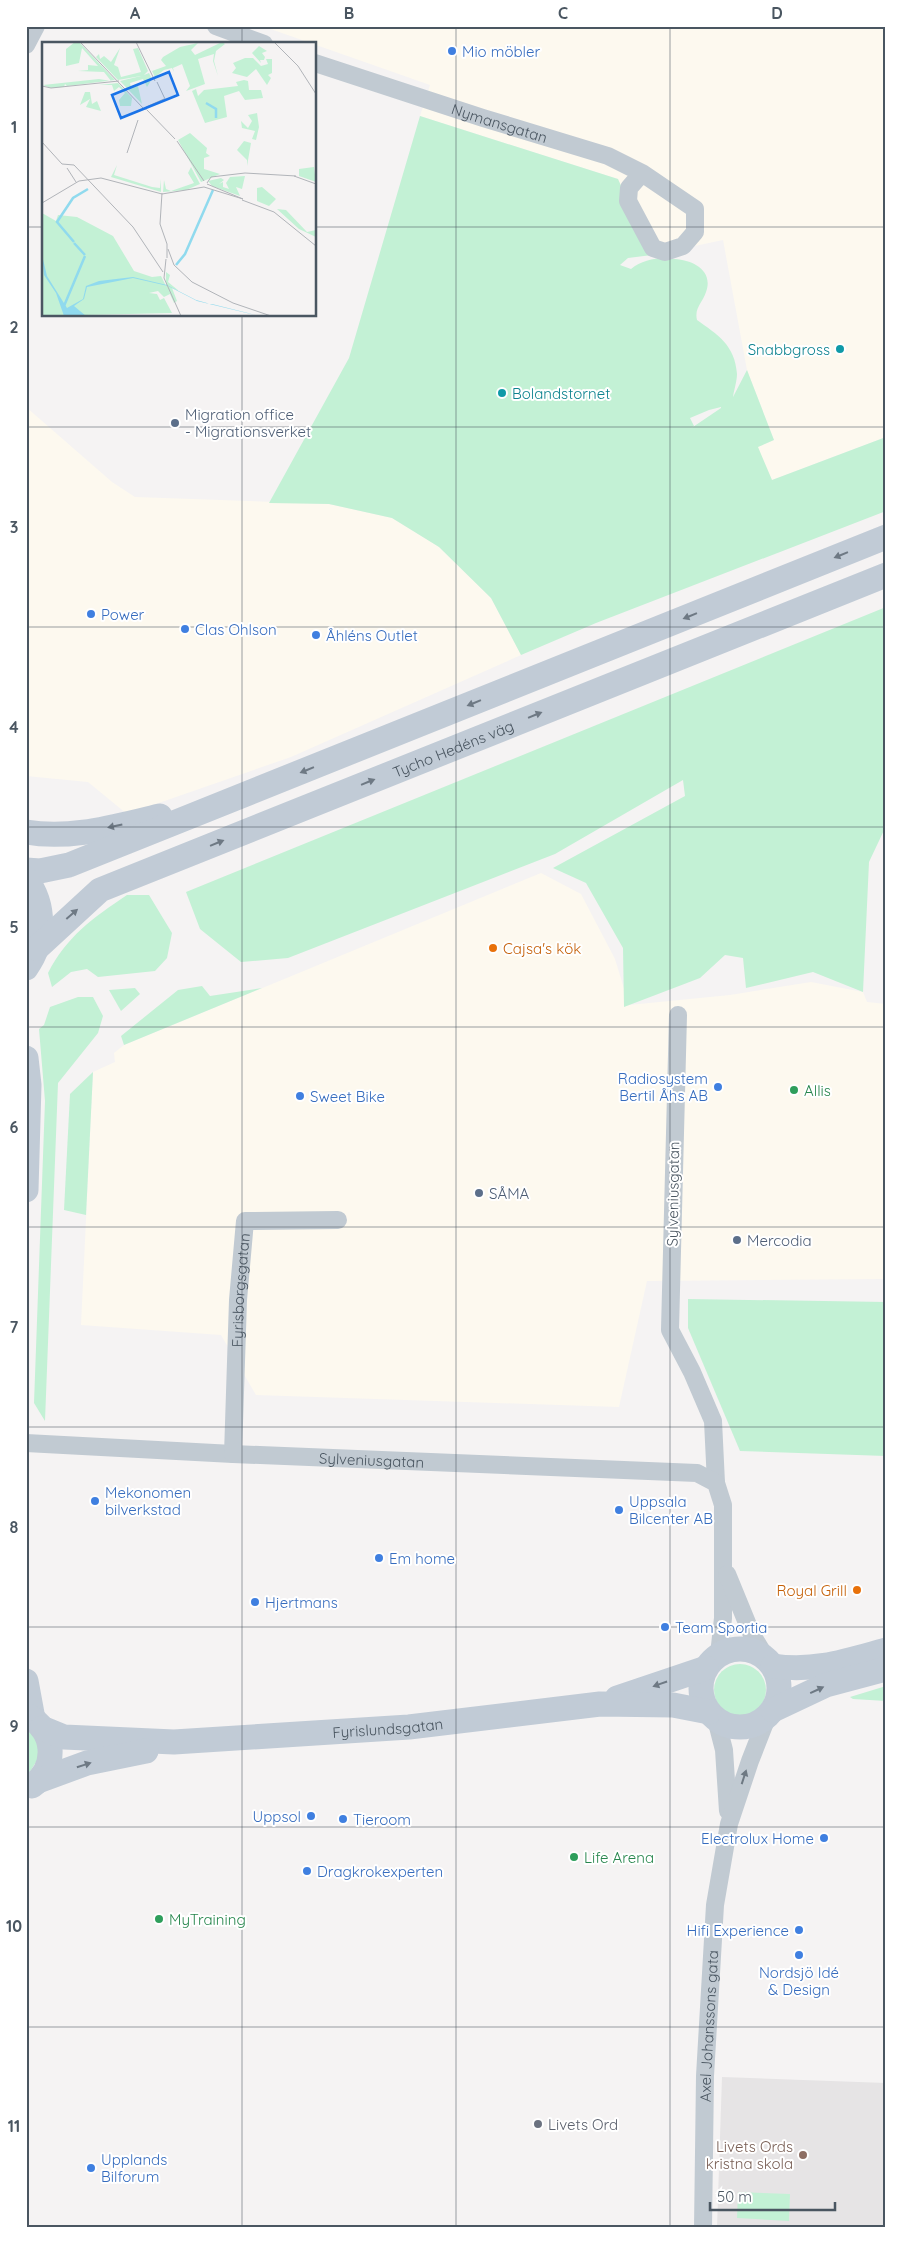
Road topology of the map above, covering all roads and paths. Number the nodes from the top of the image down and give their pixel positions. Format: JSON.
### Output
{"nodes":[{"id":1,"x":36,"y":26,"type":"edge"},
{"id":2,"x":216,"y":26,"type":"edge"},
{"id":3,"x":259,"y":42,"type":"edge"},
{"id":4,"x":26,"y":45,"type":"edge"},
{"id":5,"x":316,"y":63,"type":"edge"},
{"id":6,"x":642,"y":173,"type":"junction"},
{"id":7,"x":886,"y":537,"type":"edge"},
{"id":8,"x":886,"y":575,"type":"edge"},
{"id":9,"x":231,"y":801,"type":"junction"},
{"id":10,"x":26,"y":832,"type":"edge"},
{"id":11,"x":26,"y":870,"type":"edge"},
{"id":12,"x":26,"y":880,"type":"edge"},
{"id":13,"x":32,"y":958,"type":"edge"},
{"id":14,"x":678,"y":1015,"type":"dead end"},
{"id":15,"x":26,"y":1058,"type":"edge"},
{"id":16,"x":27,"y":1132,"type":"edge"},
{"id":17,"x":26,"y":1190,"type":"edge"},
{"id":18,"x":338,"y":1220,"type":"dead end"},
{"id":19,"x":26,"y":1443,"type":"edge"},
{"id":20,"x":233,"y":1454,"type":"junction"},
{"id":21,"x":716,"y":1483,"type":"junction"},
{"id":22,"x":723,"y":1564,"type":"junction"},
{"id":23,"x":886,"y":1650,"type":"edge"},
{"id":24,"x":713,"y":1661,"type":"junction"},
{"id":25,"x":769,"y":1662,"type":"junction"},
{"id":26,"x":886,"y":1669,"type":"edge"},
{"id":27,"x":26,"y":1681,"type":"edge"},
{"id":28,"x":600,"y":1704,"type":"junction"},
{"id":29,"x":770,"y":1713,"type":"junction"},
{"id":30,"x":713,"y":1715,"type":"junction"},
{"id":31,"x":34,"y":1721,"type":"edge"},
{"id":32,"x":174,"y":1742,"type":"junction"},
{"id":33,"x":32,"y":1785,"type":"edge"},
{"id":34,"x":729,"y":1824,"type":"junction"},
{"id":35,"x":703,"y":2228,"type":"edge"}],
"edges":[{"from":1,"to":4,"type":"street"},
{"from":2,"to":3,"type":"street"},
{"from":5,"to":6,"type":"street","name":"Nymansgatan"},
{"from":6,"to":6,"type":"street","name":"Nymansgatan"},
{"from":7,"to":9,"type":"main road","one_way":true},
{"from":13,"to":8,"type":"main road","name":"Tycho Hedéns väg","one_way":true},
{"from":9,"to":10,"type":"main road","one_way":true},
{"from":9,"to":11,"type":"main road"},
{"from":12,"to":13,"type":"main road"},
{"from":14,"to":21,"type":"street","name":"Sylveniusgatan"},
{"from":15,"to":16,"type":"main road"},
{"from":16,"to":17,"type":"main road"},
{"from":18,"to":20,"type":"street","name":"Fyrisborgsgatan"},
{"from":19,"to":20,"type":"street","name":"Sylveniusgatan"},
{"from":20,"to":21,"type":"street","name":"Sylveniusgatan"},
{"from":21,"to":22,"type":"street","name":"Sylveniusgatan"},
{"from":22,"to":24,"type":"street","name":"Sylveniusgatan"},
{"from":22,"to":25,"type":"street","name":"Sylveniusgatan"},
{"from":23,"to":25,"type":"main road"},
{"from":24,"to":25,"type":"main road"},
{"from":24,"to":28,"type":"main road","name":"Fyrislundsgatan","one_way":true},
{"from":24,"to":30,"type":"main road"},
{"from":25,"to":29,"type":"main road"},
{"from":29,"to":26,"type":"main road","one_way":true},
{"from":27,"to":31,"type":"main road"},
{"from":28,"to":30,"type":"main road","name":"Fyrislundsgatan"},
{"from":28,"to":32,"type":"main road","name":"Fyrislundsgatan"},
{"from":29,"to":30,"type":"main road"},
{"from":34,"to":29,"type":"street","name":"Axel Johanssons gata","one_way":true},
{"from":30,"to":34,"type":"street","name":"Axel Johanssons gata"},
{"from":31,"to":32,"type":"main road","name":"Fyrislundsgatan"},
{"from":31,"to":33,"type":"main road"},
{"from":33,"to":32,"type":"main road","name":"Fyrislundsgatan","one_way":true},
{"from":34,"to":35,"type":"street","name":"Axel Johanssons gata"}]}
